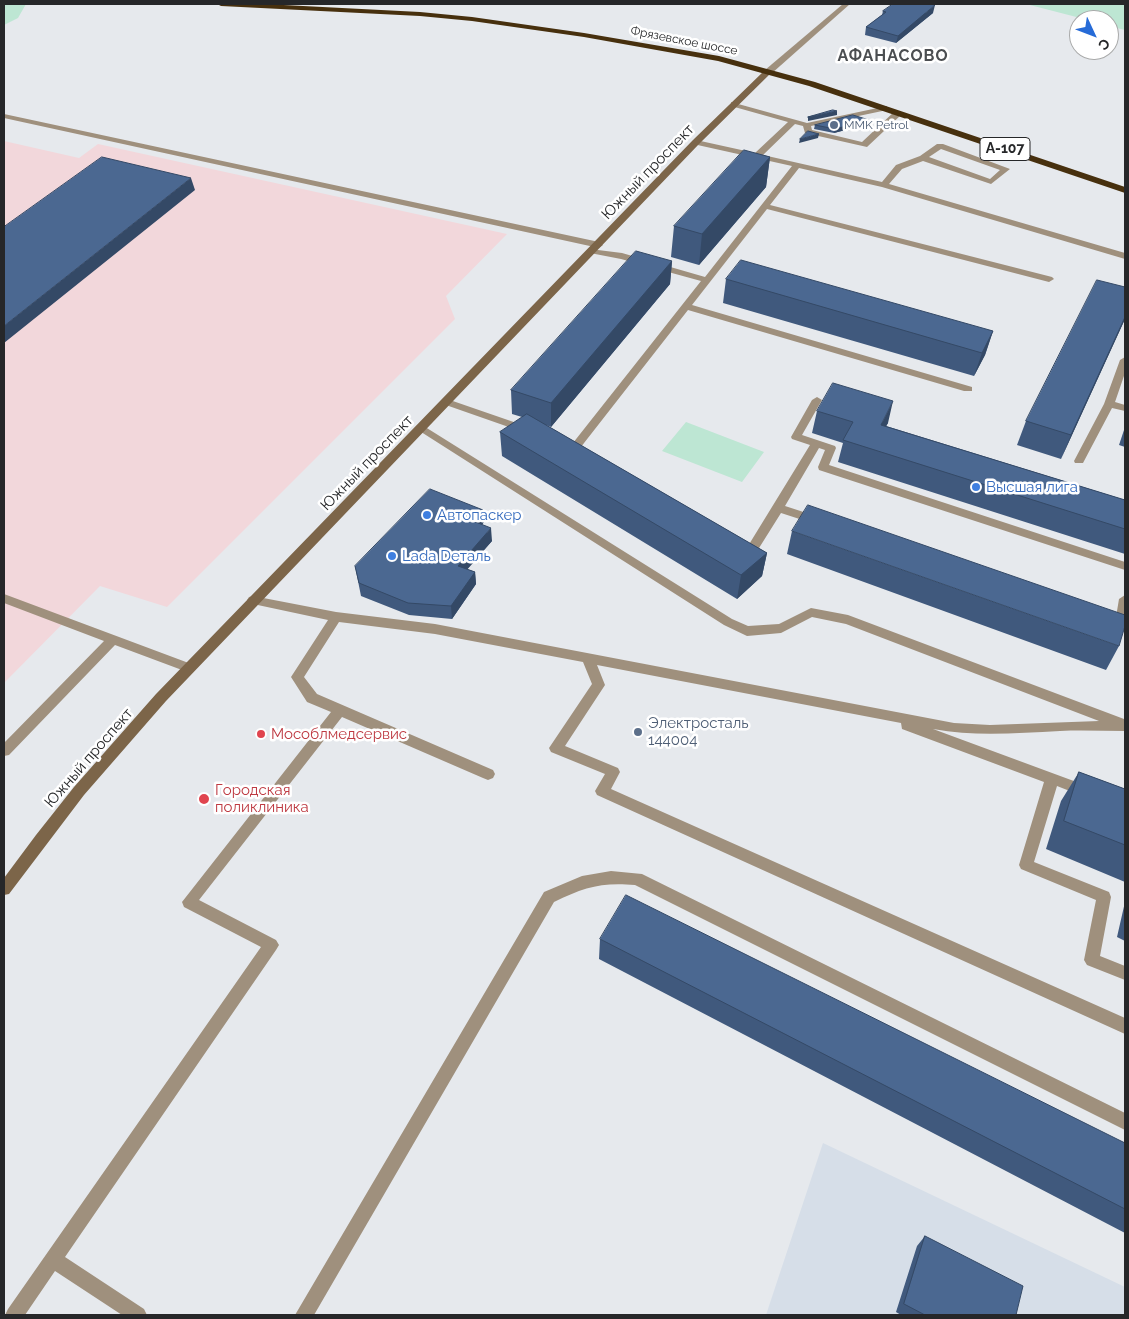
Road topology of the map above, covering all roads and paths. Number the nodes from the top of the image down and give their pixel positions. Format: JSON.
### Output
{"nodes":[{"id":1,"x":221,"y":4,"type":"edge"},
{"id":2,"x":847,"y":4,"type":"edge"},
{"id":3,"x":768,"y":72,"type":"junction"},
{"id":4,"x":734,"y":104,"type":"junction"},
{"id":5,"x":884,"y":108,"type":"junction"},
{"id":6,"x":898,"y":113,"type":"junction"},
{"id":7,"x":4,"y":116,"type":"edge"},
{"id":8,"x":794,"y":121,"type":"junction"},
{"id":9,"x":807,"y":125,"type":"junction"},
{"id":10,"x":696,"y":142,"type":"junction"},
{"id":11,"x":756,"y":156,"type":"junction"},
{"id":12,"x":923,"y":158,"type":"junction"},
{"id":13,"x":797,"y":165,"type":"junction"},
{"id":14,"x":884,"y":185,"type":"junction"},
{"id":15,"x":1125,"y":190,"type":"edge"},
{"id":16,"x":765,"y":206,"type":"junction"},
{"id":17,"x":596,"y":248,"type":"junction"},
{"id":18,"x":1125,"y":256,"type":"edge"},
{"id":19,"x":1049,"y":279,"type":"dead end"},
{"id":20,"x":707,"y":280,"type":"junction"},
{"id":21,"x":686,"y":306,"type":"junction"},
{"id":22,"x":1124,"y":364,"type":"edge"},
{"id":23,"x":968,"y":389,"type":"dead end"},
{"id":24,"x":817,"y":400,"type":"dead end"},
{"id":25,"x":447,"y":402,"type":"junction"},
{"id":26,"x":1109,"y":404,"type":"junction"},
{"id":27,"x":1125,"y":408,"type":"edge"},
{"id":28,"x":422,"y":428,"type":"junction"},
{"id":29,"x":537,"y":433,"type":"edge"},
{"id":30,"x":560,"y":443,"type":"edge"},
{"id":31,"x":816,"y":444,"type":"junction"},
{"id":32,"x":1079,"y":461,"type":"dead end"},
{"id":33,"x":778,"y":508,"type":"junction"},
{"id":34,"x":825,"y":523,"type":"edge"},
{"id":35,"x":733,"y":543,"type":"edge"},
{"id":36,"x":1125,"y":566,"type":"edge"},
{"id":37,"x":4,"y":598,"type":"edge"},
{"id":38,"x":1125,"y":599,"type":"edge"},
{"id":39,"x":253,"y":600,"type":"junction"},
{"id":40,"x":336,"y":617,"type":"junction"},
{"id":41,"x":1103,"y":617,"type":"edge"},
{"id":42,"x":113,"y":639,"type":"junction"},
{"id":43,"x":588,"y":659,"type":"junction"},
{"id":44,"x":190,"y":668,"type":"junction"},
{"id":45,"x":340,"y":710,"type":"junction"},
{"id":46,"x":877,"y":714,"type":"junction"},
{"id":47,"x":1125,"y":726,"type":"edge"},
{"id":48,"x":4,"y":751,"type":"edge"},
{"id":49,"x":488,"y":774,"type":"dead end"},
{"id":50,"x":1052,"y":778,"type":"junction"},
{"id":51,"x":1098,"y":795,"type":"edge"},
{"id":52,"x":4,"y":889,"type":"edge"},
{"id":53,"x":1125,"y":973,"type":"edge"},
{"id":54,"x":1125,"y":1026,"type":"edge"},
{"id":55,"x":1125,"y":1122,"type":"edge"},
{"id":56,"x":53,"y":1259,"type":"junction"},
{"id":57,"x":14,"y":1315,"type":"edge"},
{"id":58,"x":138,"y":1315,"type":"edge"},
{"id":59,"x":304,"y":1315,"type":"edge"}],
"edges":[{"from":1,"to":3,"type":"highway","name":"Фрязевское шоссе","number":"А-107"},
{"from":2,"to":3,"type":"street"},
{"from":3,"to":4,"type":"main road","name":"Южный проспект"},
{"from":3,"to":5,"type":"highway","name":"Фрязевское шоссе","number":"А-107"},
{"from":4,"to":8,"type":"street"},
{"from":4,"to":10,"type":"main road","name":"Южный проспект"},
{"from":5,"to":6,"type":"highway","name":"Фрязевское шоссе","number":"А-107"},
{"from":5,"to":9,"type":"street"},
{"from":6,"to":9,"type":"street"},
{"from":6,"to":15,"type":"highway","name":"Фрязевское шоссе","number":"А-107"},
{"from":7,"to":17,"type":"street"},
{"from":8,"to":9,"type":"street"},
{"from":8,"to":11,"type":"street"},
{"from":10,"to":11,"type":"street"},
{"from":10,"to":17,"type":"main road","name":"Южный проспект"},
{"from":11,"to":13,"type":"street"},
{"from":12,"to":12,"type":"street"},
{"from":12,"to":14,"type":"street"},
{"from":13,"to":14,"type":"street"},
{"from":13,"to":16,"type":"street"},
{"from":14,"to":18,"type":"street"},
{"from":16,"to":19,"type":"street"},
{"from":16,"to":20,"type":"street"},
{"from":17,"to":20,"type":"street"},
{"from":17,"to":25,"type":"main road","name":"Южный проспект"},
{"from":20,"to":21,"type":"street"},
{"from":21,"to":23,"type":"street"},
{"from":21,"to":30,"type":"street"},
{"from":22,"to":26,"type":"street"},
{"from":24,"to":31,"type":"street"},
{"from":25,"to":28,"type":"main road","name":"Южный проспект"},
{"from":25,"to":29,"type":"street"},
{"from":26,"to":27,"type":"street"},
{"from":26,"to":32,"type":"street"},
{"from":28,"to":39,"type":"main road","name":"Южный проспект"},
{"from":28,"to":47,"type":"street"},
{"from":31,"to":33,"type":"street"},
{"from":31,"to":36,"type":"street"},
{"from":33,"to":34,"type":"street"},
{"from":33,"to":35,"type":"street"},
{"from":37,"to":42,"type":"street"},
{"from":38,"to":41,"type":"street"},
{"from":39,"to":40,"type":"street"},
{"from":39,"to":44,"type":"main road","name":"Южный проспект"},
{"from":40,"to":43,"type":"street"},
{"from":40,"to":45,"type":"street"},
{"from":42,"to":44,"type":"street"},
{"from":42,"to":48,"type":"street"},
{"from":43,"to":46,"type":"street"},
{"from":43,"to":54,"type":"street"},
{"from":44,"to":52,"type":"main road","name":"Южный проспект"},
{"from":45,"to":49,"type":"street"},
{"from":45,"to":56,"type":"street"},
{"from":46,"to":47,"type":"street"},
{"from":46,"to":50,"type":"street"},
{"from":50,"to":51,"type":"street"},
{"from":50,"to":53,"type":"street"},
{"from":55,"to":59,"type":"street"},
{"from":56,"to":57,"type":"street"},
{"from":56,"to":58,"type":"street"}]}
